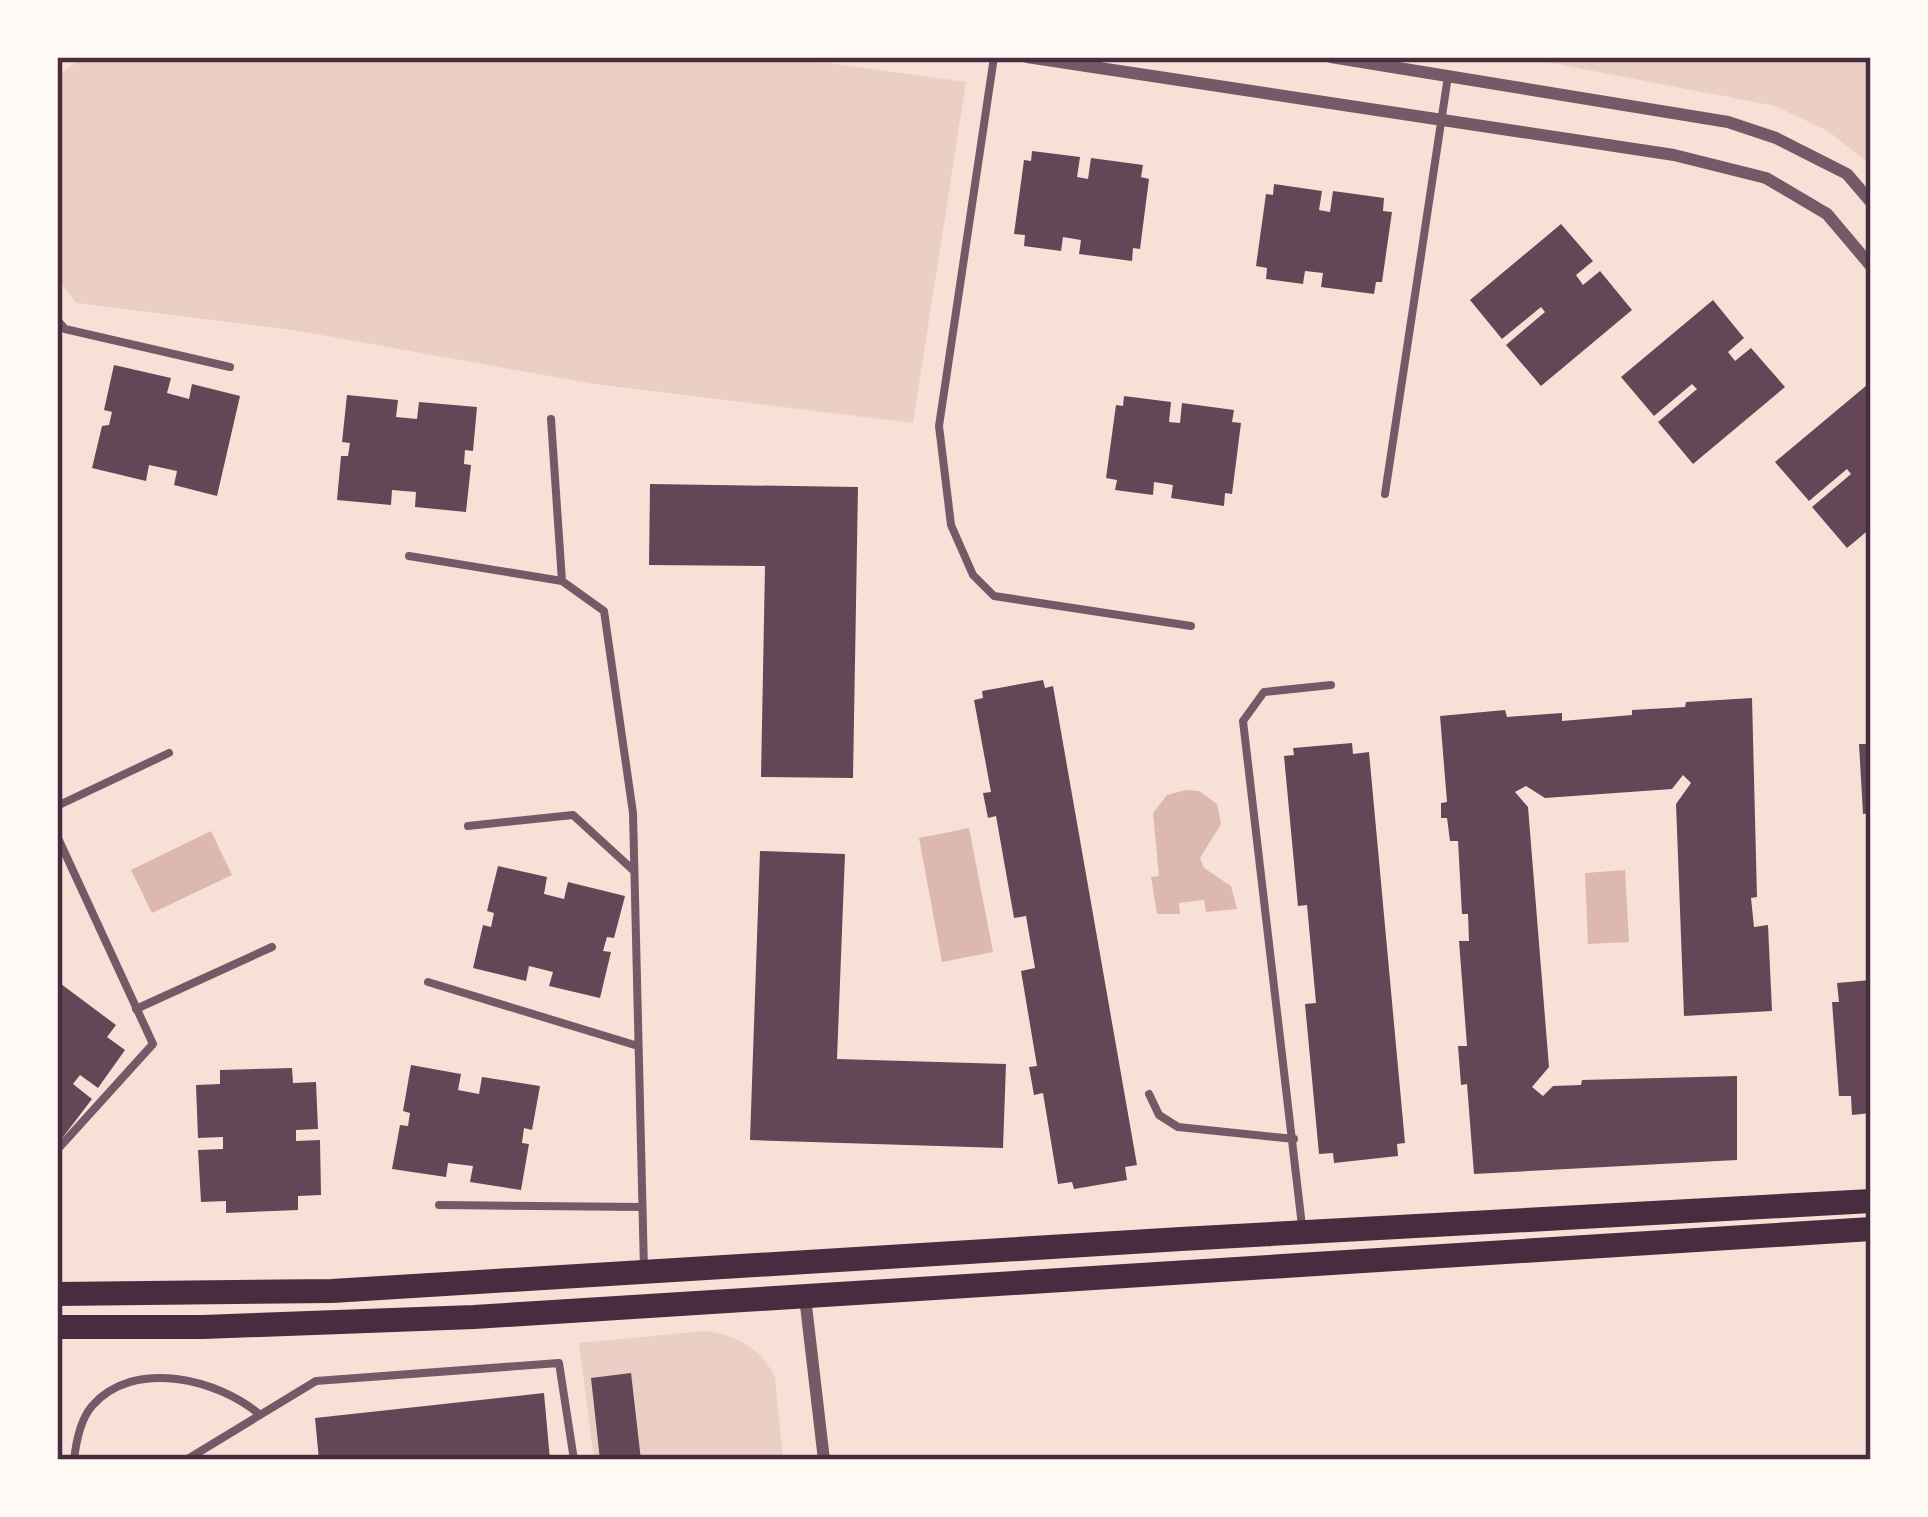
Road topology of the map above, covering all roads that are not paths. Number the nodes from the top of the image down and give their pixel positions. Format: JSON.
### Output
{"nodes":[{"id":1,"x":994,"y":57,"type":"edge"},
{"id":2,"x":1027,"y":57,"type":"edge"},
{"id":3,"x":1331,"y":57,"type":"edge"},
{"id":4,"x":1448,"y":75,"type":"junction"},
{"id":5,"x":1443,"y":120,"type":"junction"},
{"id":6,"x":1871,"y":202,"type":"edge"},
{"id":7,"x":1871,"y":266,"type":"edge"},
{"id":8,"x":57,"y":320,"type":"edge"},
{"id":9,"x":230,"y":367,"type":"dead end"},
{"id":10,"x":551,"y":419,"type":"dead end"},
{"id":11,"x":1385,"y":494,"type":"dead end"},
{"id":12,"x":409,"y":556,"type":"dead end"},
{"id":13,"x":562,"y":581,"type":"junction"},
{"id":14,"x":1191,"y":626,"type":"dead end"},
{"id":15,"x":1331,"y":685,"type":"dead end"},
{"id":16,"x":169,"y":753,"type":"dead end"},
{"id":17,"x":57,"y":806,"type":"edge"},
{"id":18,"x":468,"y":826,"type":"dead end"},
{"id":19,"x":57,"y":836,"type":"edge"},
{"id":20,"x":634,"y":871,"type":"junction"},
{"id":21,"x":272,"y":947,"type":"dead end"},
{"id":22,"x":428,"y":982,"type":"dead end"},
{"id":23,"x":136,"y":1009,"type":"junction"},
{"id":24,"x":638,"y":1046,"type":"junction"},
{"id":25,"x":1149,"y":1094,"type":"dead end"},
{"id":26,"x":1294,"y":1139,"type":"junction"},
{"id":27,"x":57,"y":1150,"type":"edge"},
{"id":28,"x":1871,"y":1201,"type":"edge"},
{"id":29,"x":439,"y":1205,"type":"dead end"},
{"id":30,"x":642,"y":1207,"type":"junction"},
{"id":31,"x":1871,"y":1229,"type":"edge"},
{"id":32,"x":1302,"y":1233,"type":"junction"},
{"id":33,"x":644,"y":1271,"type":"junction"},
{"id":34,"x":57,"y":1294,"type":"edge"},
{"id":35,"x":805,"y":1297,"type":"junction"},
{"id":36,"x":57,"y":1327,"type":"edge"},
{"id":37,"x":260,"y":1415,"type":"junction"},
{"id":38,"x":74,"y":1460,"type":"edge"},
{"id":39,"x":186,"y":1460,"type":"edge"},
{"id":40,"x":574,"y":1460,"type":"edge"},
{"id":41,"x":824,"y":1460,"type":"edge"}],
"edges":[{"from":1,"to":14,"type":"lane"},
{"from":2,"to":5,"type":"street"},
{"from":3,"to":4,"type":"street"},
{"from":4,"to":5,"type":"lane"},
{"from":4,"to":6,"type":"street"},
{"from":5,"to":7,"type":"street"},
{"from":5,"to":11,"type":"lane"},
{"from":8,"to":9,"type":"lane"},
{"from":10,"to":13,"type":"lane"},
{"from":12,"to":13,"type":"lane"},
{"from":13,"to":20,"type":"lane"},
{"from":15,"to":26,"type":"lane"},
{"from":16,"to":17,"type":"lane"},
{"from":18,"to":20,"type":"lane"},
{"from":19,"to":23,"type":"lane"},
{"from":20,"to":24,"type":"lane"},
{"from":21,"to":23,"type":"lane"},
{"from":22,"to":24,"type":"lane"},
{"from":23,"to":27,"type":"lane"},
{"from":24,"to":30,"type":"lane"},
{"from":25,"to":26,"type":"lane"},
{"from":26,"to":32,"type":"lane"},
{"from":28,"to":32,"type":"main road"},
{"from":29,"to":30,"type":"lane"},
{"from":30,"to":33,"type":"lane"},
{"from":31,"to":35,"type":"main road"},
{"from":32,"to":33,"type":"main road"},
{"from":33,"to":34,"type":"main road"},
{"from":35,"to":36,"type":"main road"},
{"from":35,"to":41,"type":"street"},
{"from":37,"to":38,"type":"lane"},
{"from":37,"to":39,"type":"lane"},
{"from":37,"to":40,"type":"lane"}]}
